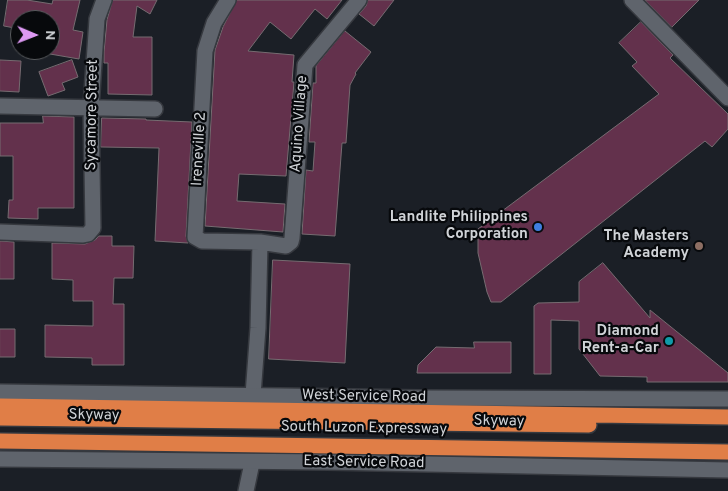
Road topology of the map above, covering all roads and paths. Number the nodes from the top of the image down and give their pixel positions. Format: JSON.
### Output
{"nodes":[{"id":1,"x":104,"y":0,"type":"edge"},
{"id":2,"x":228,"y":0,"type":"edge"},
{"id":3,"x":359,"y":0,"type":"edge"},
{"id":4,"x":632,"y":0,"type":"edge"},
{"id":5,"x":728,"y":98,"type":"edge"},
{"id":6,"x":0,"y":106,"type":"edge"},
{"id":7,"x":91,"y":107,"type":"junction"},
{"id":8,"x":155,"y":109,"type":"dead end"},
{"id":9,"x":0,"y":232,"type":"edge"},
{"id":10,"x":292,"y":238,"type":"joint"},
{"id":11,"x":260,"y":242,"type":"junction"},
{"id":12,"x":0,"y":392,"type":"edge"},
{"id":13,"x":253,"y":395,"type":"junction"},
{"id":14,"x":728,"y":399,"type":"edge"},
{"id":15,"x":0,"y":406,"type":"edge"},
{"id":16,"x":728,"y":417,"type":"edge"},
{"id":17,"x":0,"y":418,"type":"edge"},
{"id":18,"x":728,"y":427,"type":"edge"},
{"id":19,"x":0,"y":433,"type":"edge"},
{"id":20,"x":0,"y":441,"type":"edge"},
{"id":21,"x":728,"y":443,"type":"edge"},
{"id":22,"x":728,"y":452,"type":"edge"},
{"id":23,"x":0,"y":459,"type":"edge"},
{"id":24,"x":252,"y":463,"type":"junction"},
{"id":25,"x":728,"y":470,"type":"edge"},
{"id":26,"x":246,"y":491,"type":"edge"}],
"edges":[{"from":1,"to":7,"type":"main road","name":"Sycamore Street"},
{"from":2,"to":11,"type":"main road","name":"Ireneville 2"},
{"from":3,"to":10,"type":"main road","name":"Aquino Village"},
{"from":4,"to":5,"type":"main road"},
{"from":6,"to":7,"type":"main road"},
{"from":7,"to":8,"type":"main road"},
{"from":7,"to":9,"type":"main road","name":"Sycamore Street"},
{"from":10,"to":11,"type":"main road","name":"Ireneville 2"},
{"from":11,"to":13,"type":"main road"},
{"from":12,"to":13,"type":"main road","name":"West Service Road"},
{"from":13,"to":14,"type":"main road","name":"West Service Road"},
{"from":15,"to":16,"type":"highway","name":"South Luzon Expressway"},
{"from":17,"to":18,"type":"highway","name":"Skyway"},
{"from":19,"to":21,"type":"highway","name":"Skyway"},
{"from":20,"to":22,"type":"highway","name":"South Luzon Expressway"},
{"from":23,"to":24,"type":"main road","name":"East Service Road"},
{"from":24,"to":25,"type":"main road","name":"East Service Road"},
{"from":24,"to":26,"type":"main road"}]}
